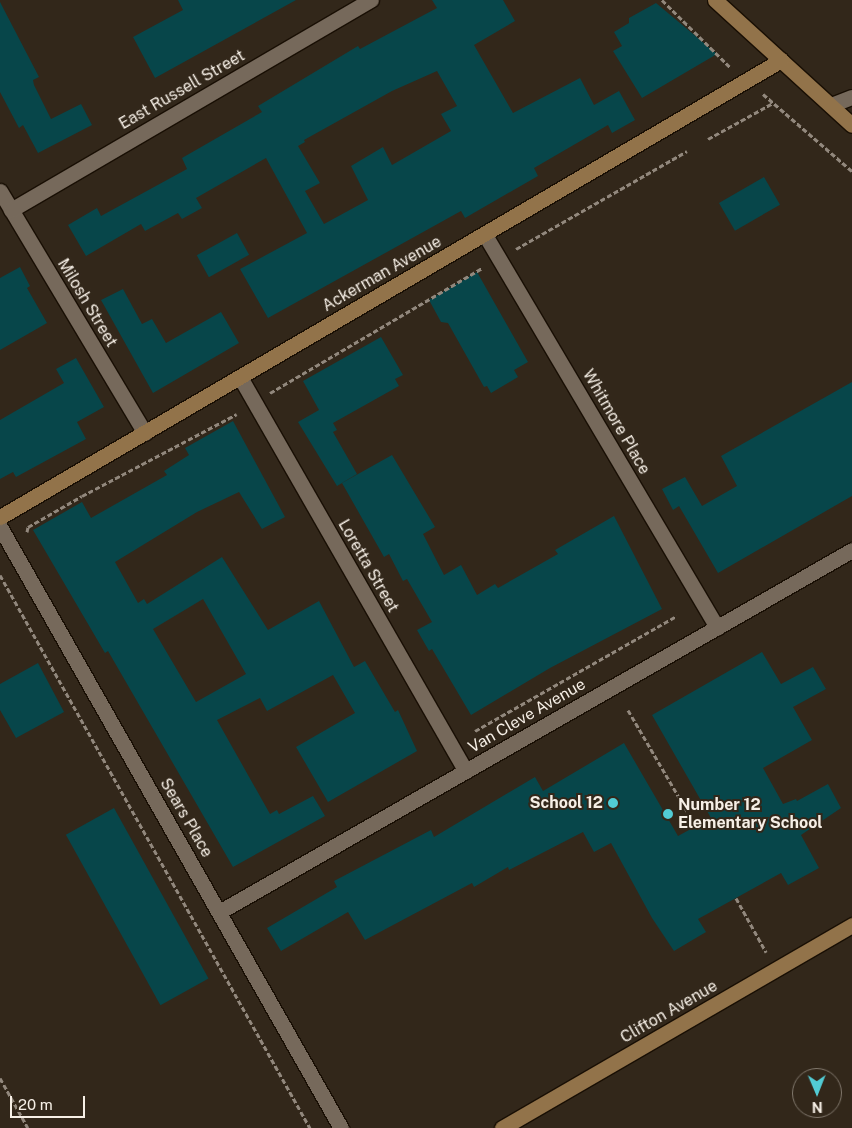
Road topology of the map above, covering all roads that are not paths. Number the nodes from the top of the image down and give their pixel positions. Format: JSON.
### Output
{"nodes":[{"id":1,"x":371,"y":0,"type":"edge"},
{"id":2,"x":715,"y":0,"type":"edge"},
{"id":3,"x":781,"y":60,"type":"junction"},
{"id":4,"x":852,"y":97,"type":"edge"},
{"id":5,"x":831,"y":105,"type":"junction"},
{"id":6,"x":852,"y":125,"type":"edge"},
{"id":7,"x":0,"y":191,"type":"edge"},
{"id":8,"x":11,"y":210,"type":"junction"},
{"id":9,"x":485,"y":235,"type":"junction"},
{"id":10,"x":240,"y":377,"type":"junction"},
{"id":11,"x":145,"y":433,"type":"junction"},
{"id":12,"x":0,"y":517,"type":"edge"},
{"id":13,"x":0,"y":527,"type":"edge"},
{"id":14,"x":852,"y":550,"type":"edge"},
{"id":15,"x":717,"y":628,"type":"junction"},
{"id":16,"x":466,"y":772,"type":"junction"},
{"id":17,"x":219,"y":912,"type":"junction"},
{"id":18,"x":852,"y":926,"type":"edge"},
{"id":19,"x":341,"y":1128,"type":"edge"},
{"id":20,"x":502,"y":1128,"type":"edge"}],
"edges":[{"from":1,"to":8,"type":"street","name":"East Russell Street"},
{"from":2,"to":3,"type":"street"},
{"from":3,"to":5,"type":"street"},
{"from":3,"to":9,"type":"street","name":"Ackerman Avenue"},
{"from":4,"to":5,"type":"street"},
{"from":5,"to":6,"type":"street"},
{"from":7,"to":8,"type":"street","name":"Milosh Street"},
{"from":8,"to":11,"type":"street","name":"Milosh Street"},
{"from":9,"to":10,"type":"street","name":"Ackerman Avenue"},
{"from":9,"to":15,"type":"street","name":"Whitmore Place"},
{"from":10,"to":11,"type":"street","name":"Ackerman Avenue"},
{"from":10,"to":16,"type":"street","name":"Loretta Street"},
{"from":11,"to":12,"type":"street","name":"Ackerman Avenue"},
{"from":13,"to":17,"type":"street","name":"Sears Place"},
{"from":14,"to":15,"type":"street","name":"Van Cleve Avenue"},
{"from":15,"to":16,"type":"street","name":"Van Cleve Avenue"},
{"from":16,"to":17,"type":"street","name":"Van Cleve Avenue"},
{"from":17,"to":19,"type":"street","name":"Sears Place"},
{"from":18,"to":20,"type":"street","name":"Clifton Avenue"}]}
